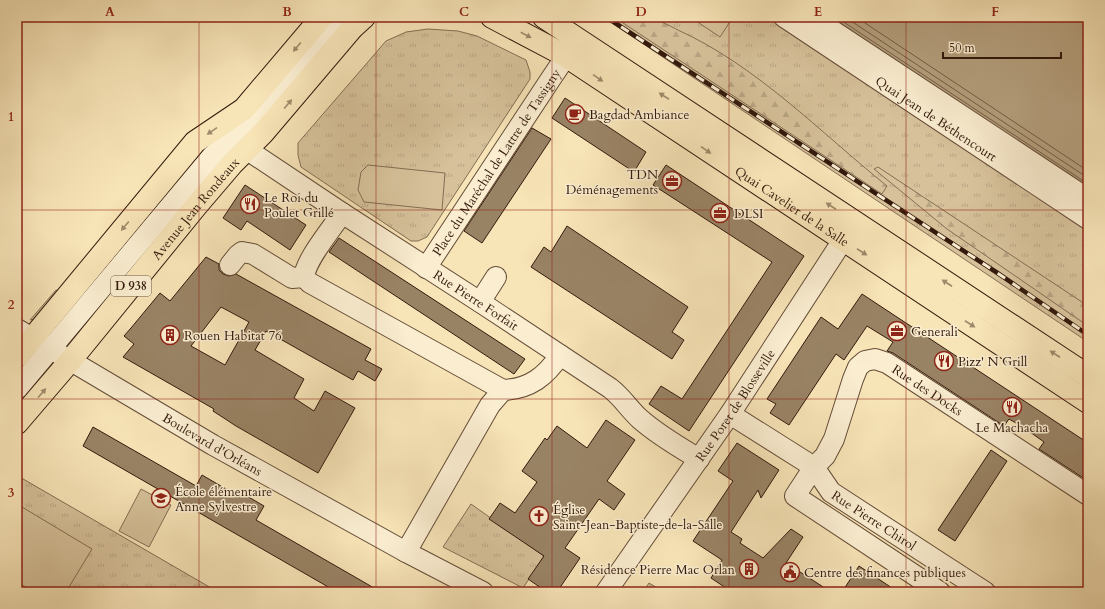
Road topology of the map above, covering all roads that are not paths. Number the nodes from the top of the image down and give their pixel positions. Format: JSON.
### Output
{"nodes":[{"id":1,"x":322,"y":17,"type":"edge"},
{"id":2,"x":341,"y":17,"type":"edge"},
{"id":3,"x":364,"y":17,"type":"edge"},
{"id":4,"x":492,"y":17,"type":"edge"},
{"id":5,"x":544,"y":17,"type":"edge"},
{"id":6,"x":784,"y":17,"type":"edge"},
{"id":7,"x":812,"y":17,"type":"edge"},
{"id":8,"x":572,"y":48,"type":"junction"},
{"id":9,"x":246,"y":149,"type":"junction"},
{"id":10,"x":1088,"y":199,"type":"edge"},
{"id":11,"x":342,"y":213,"type":"junction"},
{"id":12,"x":1088,"y":219,"type":"edge"},
{"id":13,"x":869,"y":231,"type":"junction"},
{"id":14,"x":843,"y":240,"type":"junction"},
{"id":15,"x":230,"y":265,"type":"dead end"},
{"id":16,"x":426,"y":268,"type":"junction"},
{"id":17,"x":304,"y":277,"type":"junction"},
{"id":18,"x":496,"y":277,"type":"dead end"},
{"id":19,"x":480,"y":302,"type":"junction"},
{"id":20,"x":27,"y":348,"type":"edge"},
{"id":21,"x":560,"y":355,"type":"junction"},
{"id":22,"x":63,"y":369,"type":"junction"},
{"id":23,"x":1088,"y":376,"type":"edge"},
{"id":24,"x":17,"y":389,"type":"edge"},
{"id":25,"x":503,"y":390,"type":"junction"},
{"id":26,"x":1088,"y":402,"type":"edge"},
{"id":27,"x":730,"y":414,"type":"junction"},
{"id":28,"x":17,"y":423,"type":"edge"},
{"id":29,"x":699,"y":459,"type":"junction"},
{"id":30,"x":814,"y":467,"type":"junction"},
{"id":31,"x":1088,"y":495,"type":"edge"},
{"id":32,"x":406,"y":552,"type":"junction"},
{"id":33,"x":964,"y":587,"type":"edge"},
{"id":34,"x":483,"y":592,"type":"edge"},
{"id":35,"x":606,"y":592,"type":"edge"},
{"id":36,"x":940,"y":592,"type":"edge"},
{"id":37,"x":985,"y":592,"type":"edge"}],
"edges":[{"from":1,"to":20,"type":"main road","name":"Avenue Jean Rondeaux","one_way":true},
{"from":2,"to":20,"type":"street","name":"Avenue Jean Rondeaux"},
{"from":9,"to":3,"type":"main road","name":"Avenue Jean Rondeaux","one_way":true},
{"from":4,"to":8,"type":"main road","name":"Quai Cavelier de la Salle","one_way":true},
{"from":5,"to":8,"type":"main road","name":"Quai Cavelier de la Salle"},
{"from":6,"to":12,"type":"street","name":"Quai Jean de Béthencourt"},
{"from":7,"to":10,"type":"street","name":"Quai Jean de Béthencourt"},
{"from":13,"to":8,"type":"main road","name":"Quai Cavelier de la Salle","one_way":true},
{"from":8,"to":14,"type":"main road","name":"Quai Cavelier de la Salle","one_way":true},
{"from":8,"to":16,"type":"street","name":"Place du Maréchal de Lattre de Tassigny"},
{"from":9,"to":11,"type":"street","name":"Rue Pierre Forfait"},
{"from":9,"to":22,"type":"main road","name":"Avenue Jean Rondeaux","number":"D 938"},
{"from":11,"to":16,"type":"street","name":"Rue Pierre Forfait"},
{"from":11,"to":17,"type":"street"},
{"from":13,"to":14,"type":"street","name":"Rue Poret de Blosseville"},
{"from":23,"to":13,"type":"main road","name":"Quai Cavelier de la Salle","one_way":true},
{"from":14,"to":26,"type":"main road","name":"Quai Cavelier de la Salle","one_way":true},
{"from":14,"to":27,"type":"street","name":"Rue Poret de Blosseville"},
{"from":15,"to":17,"type":"street"},
{"from":16,"to":19,"type":"street","name":"Rue Pierre Forfait"},
{"from":17,"to":25,"type":"street"},
{"from":18,"to":19,"type":"street"},
{"from":19,"to":21,"type":"street","name":"Rue Pierre Forfait"},
{"from":20,"to":22,"type":"street","name":"Boulevard d'Orléans"},
{"from":20,"to":24,"type":"street","name":"Avenue Jean Rondeaux"},
{"from":21,"to":25,"type":"street"},
{"from":21,"to":29,"type":"street","name":"Rue Pierre Forfait"},
{"from":28,"to":22,"type":"main road","name":"Avenue Jean Rondeaux","number":"D 938","one_way":true},
{"from":22,"to":32,"type":"street","name":"Boulevard d'Orléans"},
{"from":25,"to":32,"type":"street"},
{"from":27,"to":29,"type":"street","name":"Rue Poret de Blosseville"},
{"from":27,"to":30,"type":"street","name":"Rue Pierre Chirol"},
{"from":29,"to":35,"type":"street","name":"Rue Poret de Blosseville"},
{"from":30,"to":31,"type":"street","name":"Rue des Docks"},
{"from":30,"to":33,"type":"street","name":"Rue Pierre Chirol"},
{"from":30,"to":36,"type":"street","name":"Rue des Docks"},
{"from":32,"to":34,"type":"street","name":"Boulevard d'Orléans"},
{"from":33,"to":37,"type":"street","name":"Rue Pierre Chirol"}]}
